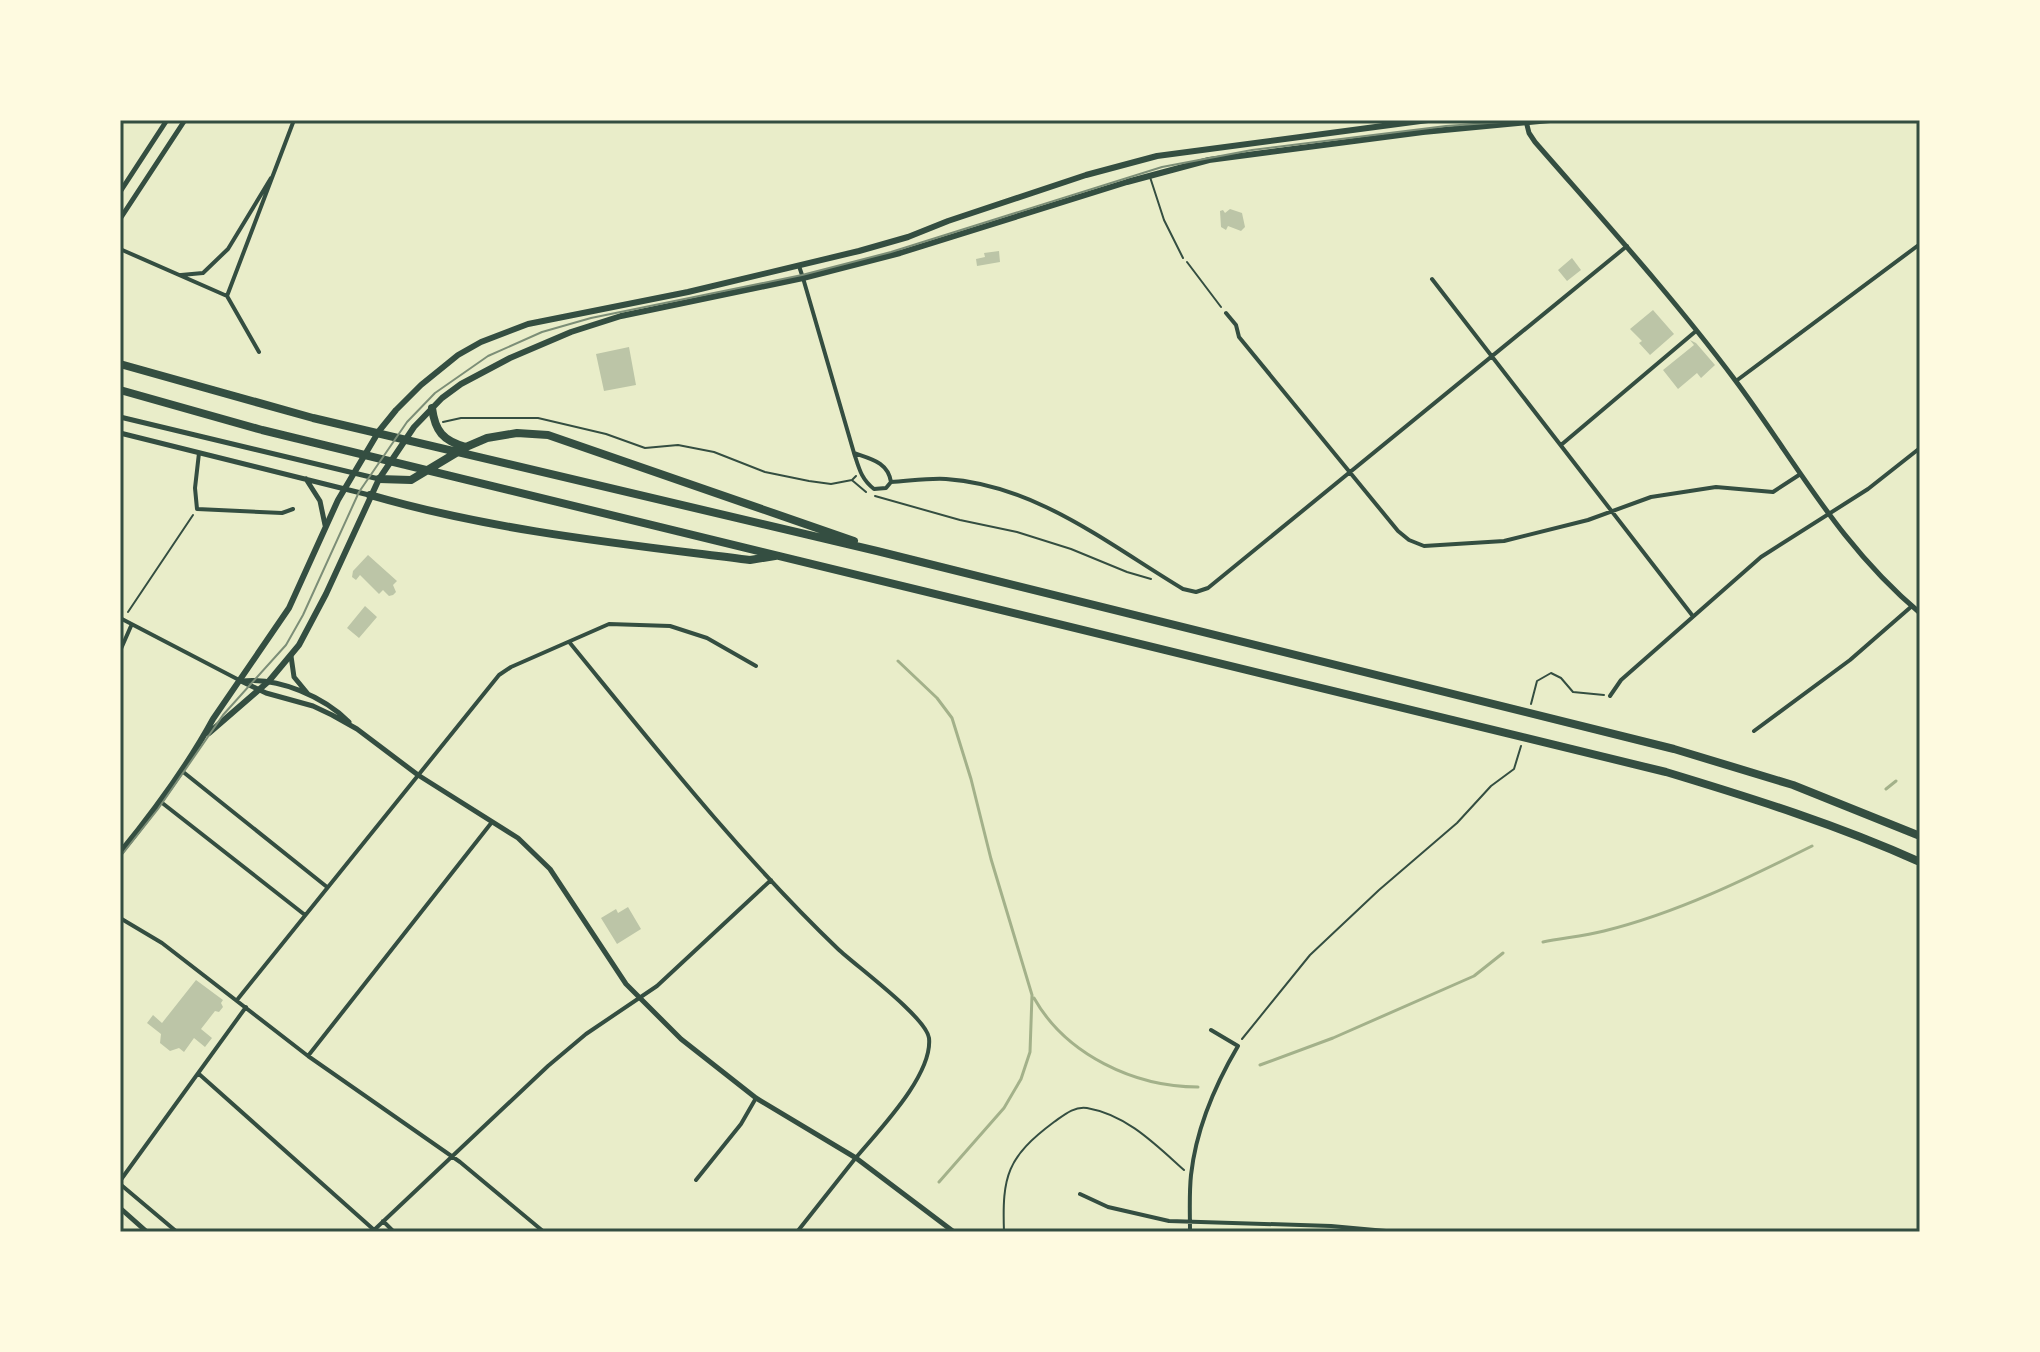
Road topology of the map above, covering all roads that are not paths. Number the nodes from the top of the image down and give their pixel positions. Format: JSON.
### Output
{"nodes":[{"id":1,"x":167,"y":120,"type":"edge"},
{"id":2,"x":185,"y":120,"type":"edge"},
{"id":3,"x":294,"y":120,"type":"edge"},
{"id":4,"x":1428,"y":120,"type":"edge"},
{"id":5,"x":1550,"y":120,"type":"edge"},
{"id":6,"x":1526,"y":122,"type":"edge"},
{"id":7,"x":278,"y":166,"type":"junction"},
{"id":8,"x":1150,"y":175,"type":"junction"},
{"id":9,"x":120,"y":192,"type":"edge"},
{"id":10,"x":120,"y":219,"type":"edge"},
{"id":11,"x":1920,"y":244,"type":"edge"},
{"id":12,"x":1627,"y":246,"type":"junction"},
{"id":13,"x":120,"y":249,"type":"edge"},
{"id":14,"x":1183,"y":258,"type":"road end"},
{"id":15,"x":799,"y":266,"type":"junction"},
{"id":16,"x":179,"y":275,"type":"junction"},
{"id":17,"x":803,"y":278,"type":"junction"},
{"id":18,"x":1432,"y":279,"type":"dead end"},
{"id":19,"x":227,"y":296,"type":"junction"},
{"id":20,"x":1224,"y":311,"type":"road end"},
{"id":21,"x":1696,"y":331,"type":"junction"},
{"id":22,"x":259,"y":352,"type":"dead end"},
{"id":23,"x":1491,"y":355,"type":"junction"},
{"id":24,"x":120,"y":364,"type":"edge"},
{"id":25,"x":1736,"y":381,"type":"junction"},
{"id":26,"x":120,"y":390,"type":"edge"},
{"id":27,"x":432,"y":408,"type":"junction"},
{"id":28,"x":120,"y":417,"type":"edge"},
{"id":29,"x":120,"y":433,"type":"edge"},
{"id":30,"x":1561,"y":445,"type":"junction"},
{"id":31,"x":466,"y":447,"type":"junction"},
{"id":32,"x":1920,"y":448,"type":"edge"},
{"id":33,"x":199,"y":453,"type":"junction"},
{"id":34,"x":854,"y":453,"type":"junction"},
{"id":35,"x":1349,"y":472,"type":"junction"},
{"id":36,"x":353,"y":474,"type":"junction"},
{"id":37,"x":1799,"y":475,"type":"junction"},
{"id":38,"x":306,"y":479,"type":"junction"},
{"id":39,"x":379,"y":479,"type":"junction"},
{"id":40,"x":891,"y":482,"type":"junction"},
{"id":41,"x":345,"y":488,"type":"junction"},
{"id":42,"x":370,"y":495,"type":"junction"},
{"id":43,"x":293,"y":509,"type":"dead end"},
{"id":44,"x":1611,"y":510,"type":"junction"},
{"id":45,"x":1828,"y":516,"type":"junction"},
{"id":46,"x":326,"y":529,"type":"junction"},
{"id":47,"x":877,"y":551,"type":"junction"},
{"id":48,"x":781,"y":555,"type":"junction"},
{"id":49,"x":1912,"y":606,"type":"junction"},
{"id":50,"x":1920,"y":613,"type":"edge"},
{"id":51,"x":1692,"y":615,"type":"junction"},
{"id":52,"x":121,"y":619,"type":"edge"},
{"id":53,"x":131,"y":626,"type":"junction"},
{"id":54,"x":570,"y":643,"type":"junction"},
{"id":55,"x":120,"y":651,"type":"edge"},
{"id":56,"x":291,"y":656,"type":"junction"},
{"id":57,"x":756,"y":666,"type":"dead end"},
{"id":58,"x":241,"y":681,"type":"junction"},
{"id":59,"x":269,"y":681,"type":"junction"},
{"id":60,"x":259,"y":690,"type":"junction"},
{"id":61,"x":309,"y":695,"type":"junction"},
{"id":62,"x":1610,"y":696,"type":"road end"},
{"id":63,"x":357,"y":729,"type":"junction"},
{"id":64,"x":1754,"y":731,"type":"dead end"},
{"id":65,"x":205,"y":737,"type":"junction"},
{"id":66,"x":182,"y":771,"type":"junction"},
{"id":67,"x":418,"y":775,"type":"junction"},
{"id":68,"x":161,"y":802,"type":"junction"},
{"id":69,"x":492,"y":821,"type":"junction"},
{"id":70,"x":1920,"y":836,"type":"edge"},
{"id":71,"x":120,"y":853,"type":"edge"},
{"id":72,"x":1920,"y":862,"type":"edge"},
{"id":73,"x":771,"y":880,"type":"junction"},
{"id":74,"x":327,"y":887,"type":"junction"},
{"id":75,"x":305,"y":915,"type":"junction"},
{"id":76,"x":120,"y":918,"type":"edge"},
{"id":77,"x":237,"y":1000,"type":"junction"},
{"id":78,"x":639,"y":1000,"type":"junction"},
{"id":79,"x":246,"y":1007,"type":"junction"},
{"id":80,"x":1211,"y":1030,"type":"dead end"},
{"id":81,"x":308,"y":1056,"type":"junction"},
{"id":82,"x":199,"y":1074,"type":"junction"},
{"id":83,"x":756,"y":1098,"type":"junction"},
{"id":84,"x":449,"y":1157,"type":"junction"},
{"id":85,"x":856,"y":1158,"type":"junction"},
{"id":86,"x":696,"y":1180,"type":"dead end"},
{"id":87,"x":120,"y":1182,"type":"edge"},
{"id":88,"x":1080,"y":1194,"type":"dead end"},
{"id":89,"x":120,"y":1208,"type":"edge"},
{"id":90,"x":383,"y":1221,"type":"junction"},
{"id":91,"x":1190,"y":1222,"type":"junction"},
{"id":92,"x":944,"y":1229,"type":"edge"},
{"id":93,"x":373,"y":1231,"type":"edge"},
{"id":94,"x":147,"y":1232,"type":"edge"},
{"id":95,"x":177,"y":1232,"type":"edge"},
{"id":96,"x":394,"y":1232,"type":"edge"},
{"id":97,"x":544,"y":1232,"type":"edge"},
{"id":98,"x":797,"y":1232,"type":"edge"},
{"id":99,"x":954,"y":1232,"type":"edge"},
{"id":100,"x":1190,"y":1232,"type":"edge"},
{"id":101,"x":1397,"y":1232,"type":"edge"}],
"edges":[{"from":1,"to":9,"type":"street"},
{"from":2,"to":10,"type":"street"},
{"from":3,"to":7,"type":"street"},
{"from":4,"to":15,"type":"main road"},
{"from":5,"to":6,"type":"main road"},
{"from":6,"to":8,"type":"main road"},
{"from":6,"to":12,"type":"street"},
{"from":7,"to":16,"type":"street"},
{"from":7,"to":19,"type":"street"},
{"from":8,"to":14,"type":"lane"},
{"from":8,"to":17,"type":"main road"},
{"from":11,"to":25,"type":"street"},
{"from":12,"to":21,"type":"street"},
{"from":12,"to":23,"type":"street"},
{"from":13,"to":16,"type":"street"},
{"from":15,"to":17,"type":"street"},
{"from":15,"to":36,"type":"main road"},
{"from":16,"to":19,"type":"street"},
{"from":17,"to":27,"type":"main road"},
{"from":17,"to":34,"type":"street"},
{"from":18,"to":23,"type":"street"},
{"from":19,"to":22,"type":"street"},
{"from":20,"to":35,"type":"street"},
{"from":21,"to":25,"type":"street"},
{"from":21,"to":30,"type":"street"},
{"from":23,"to":30,"type":"street"},
{"from":23,"to":35,"type":"street"},
{"from":24,"to":47,"type":"highway"},
{"from":25,"to":37,"type":"street"},
{"from":26,"to":48,"type":"highway"},
{"from":27,"to":31,"type":"highway"},
{"from":27,"to":39,"type":"main road"},
{"from":28,"to":36,"type":"street"},
{"from":29,"to":33,"type":"street"},
{"from":30,"to":44,"type":"street"},
{"from":31,"to":39,"type":"highway"},
{"from":31,"to":47,"type":"highway"},
{"from":32,"to":45,"type":"street"},
{"from":33,"to":38,"type":"street"},
{"from":33,"to":43,"type":"street"},
{"from":34,"to":40,"type":"street"},
{"from":34,"to":40,"type":"street"},
{"from":35,"to":40,"type":"street"},
{"from":35,"to":44,"type":"street"},
{"from":36,"to":39,"type":"street"},
{"from":36,"to":41,"type":"main road"},
{"from":37,"to":44,"type":"street"},
{"from":37,"to":45,"type":"street"},
{"from":38,"to":41,"type":"street"},
{"from":38,"to":46,"type":"street"},
{"from":39,"to":42,"type":"main road"},
{"from":41,"to":42,"type":"street"},
{"from":41,"to":46,"type":"main road"},
{"from":42,"to":48,"type":"highway"},
{"from":42,"to":56,"type":"main road"},
{"from":44,"to":51,"type":"street"},
{"from":45,"to":49,"type":"street"},
{"from":45,"to":51,"type":"street"},
{"from":46,"to":58,"type":"main road"},
{"from":47,"to":70,"type":"highway"},
{"from":48,"to":72,"type":"highway"},
{"from":49,"to":50,"type":"street"},
{"from":49,"to":64,"type":"street"},
{"from":51,"to":62,"type":"street"},
{"from":52,"to":53,"type":"street"},
{"from":53,"to":55,"type":"street"},
{"from":53,"to":58,"type":"street"},
{"from":54,"to":57,"type":"street"},
{"from":54,"to":67,"type":"street"},
{"from":54,"to":73,"type":"street"},
{"from":56,"to":59,"type":"main road"},
{"from":56,"to":61,"type":"street"},
{"from":58,"to":59,"type":"street"},
{"from":58,"to":60,"type":"street"},
{"from":58,"to":65,"type":"main road"},
{"from":59,"to":60,"type":"main road"},
{"from":59,"to":61,"type":"street"},
{"from":60,"to":63,"type":"street"},
{"from":60,"to":65,"type":"main road"},
{"from":61,"to":63,"type":"street"},
{"from":63,"to":67,"type":"street"},
{"from":65,"to":66,"type":"main road"},
{"from":66,"to":68,"type":"main road"},
{"from":66,"to":74,"type":"street"},
{"from":67,"to":69,"type":"street"},
{"from":67,"to":74,"type":"street"},
{"from":68,"to":71,"type":"main road"},
{"from":68,"to":75,"type":"street"},
{"from":69,"to":78,"type":"street"},
{"from":69,"to":81,"type":"street"},
{"from":73,"to":78,"type":"street"},
{"from":73,"to":85,"type":"street"},
{"from":74,"to":75,"type":"street"},
{"from":75,"to":77,"type":"street"},
{"from":76,"to":77,"type":"street"},
{"from":77,"to":79,"type":"street"},
{"from":78,"to":83,"type":"street"},
{"from":78,"to":84,"type":"street"},
{"from":79,"to":81,"type":"street"},
{"from":79,"to":82,"type":"street"},
{"from":80,"to":91,"type":"street"},
{"from":81,"to":84,"type":"street"},
{"from":82,"to":87,"type":"street"},
{"from":82,"to":93,"type":"street"},
{"from":83,"to":85,"type":"street"},
{"from":83,"to":86,"type":"street"},
{"from":84,"to":90,"type":"street"},
{"from":84,"to":97,"type":"street"},
{"from":85,"to":92,"type":"street"},
{"from":85,"to":98,"type":"street"},
{"from":87,"to":95,"type":"street"},
{"from":88,"to":91,"type":"street"},
{"from":89,"to":94,"type":"street"},
{"from":90,"to":93,"type":"street"},
{"from":90,"to":96,"type":"street"},
{"from":91,"to":100,"type":"street"},
{"from":91,"to":101,"type":"street"},
{"from":92,"to":99,"type":"street"}]}
